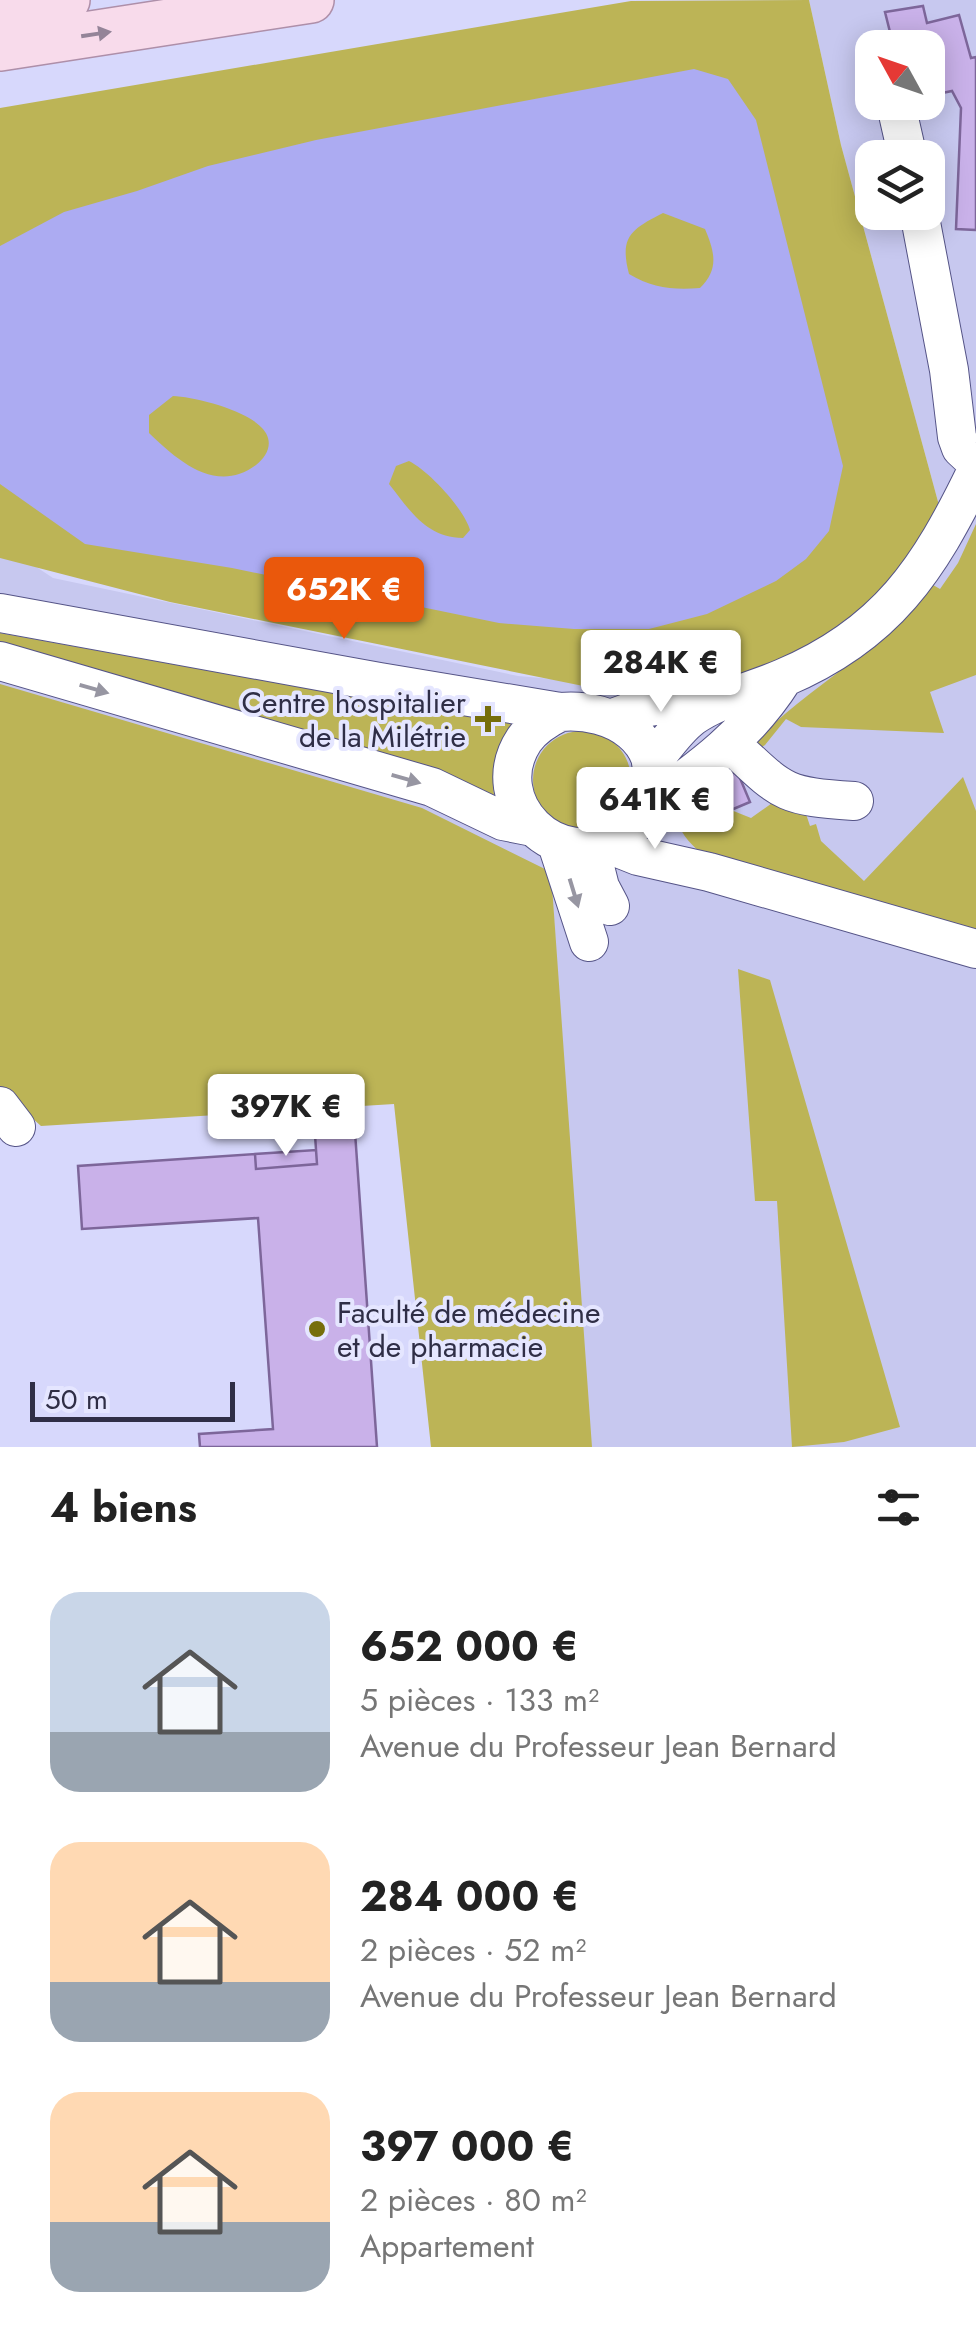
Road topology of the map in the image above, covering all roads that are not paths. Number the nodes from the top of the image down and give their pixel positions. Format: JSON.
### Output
{"nodes":[{"id":1,"x":67,"y":0,"type":"edge"},
{"id":2,"x":311,"y":0,"type":"edge"},
{"id":3,"x":4,"y":39,"type":"edge"},
{"id":4,"x":922,"y":230,"type":"edge"},
{"id":5,"x":976,"y":342,"type":"edge"},
{"id":6,"x":949,"y":370,"type":"junction"},
{"id":7,"x":976,"y":462,"type":"edge"},
{"id":8,"x":976,"y":472,"type":"edge"},
{"id":9,"x":0,"y":613,"type":"edge"},
{"id":10,"x":0,"y":624,"type":"edge"},
{"id":11,"x":117,"y":635,"type":"junction"},
{"id":12,"x":0,"y":662,"type":"edge"},
{"id":13,"x":770,"y":683,"type":"junction"},
{"id":14,"x":560,"y":712,"type":"junction"},
{"id":15,"x":612,"y":718,"type":"junction"},
{"id":16,"x":731,"y":744,"type":"junction"},
{"id":17,"x":651,"y":763,"type":"junction"},
{"id":18,"x":854,"y":801,"type":"dead end"},
{"id":19,"x":649,"y":805,"type":"junction"},
{"id":20,"x":572,"y":841,"type":"junction"},
{"id":21,"x":708,"y":872,"type":"junction"},
{"id":22,"x":610,"y":906,"type":"dead end"},
{"id":23,"x":589,"y":942,"type":"dead end"},
{"id":24,"x":976,"y":948,"type":"edge"}],
"edges":[{"from":1,"to":3,"type":"main road"},
{"from":3,"to":2,"type":"main road","one_way":true},
{"from":4,"to":6,"type":"street"},
{"from":5,"to":6,"type":"street"},
{"from":6,"to":7,"type":"street"},
{"from":8,"to":13,"type":"street"},
{"from":9,"to":11,"type":"street"},
{"from":10,"to":11,"type":"street"},
{"from":11,"to":14,"type":"street"},
{"from":12,"to":20,"type":"street","one_way":true},
{"from":13,"to":15,"type":"street"},
{"from":13,"to":16,"type":"street"},
{"from":13,"to":17,"type":"street"},
{"from":14,"to":15,"type":"street"},
{"from":14,"to":20,"type":"street"},
{"from":15,"to":17,"type":"street"},
{"from":16,"to":18,"type":"street"},
{"from":16,"to":19,"type":"street"},
{"from":17,"to":19,"type":"street"},
{"from":19,"to":20,"type":"street"},
{"from":19,"to":21,"type":"street"},
{"from":20,"to":21,"type":"street"},
{"from":20,"to":22,"type":"street"},
{"from":20,"to":23,"type":"street","one_way":true},
{"from":21,"to":24,"type":"street"}]}
